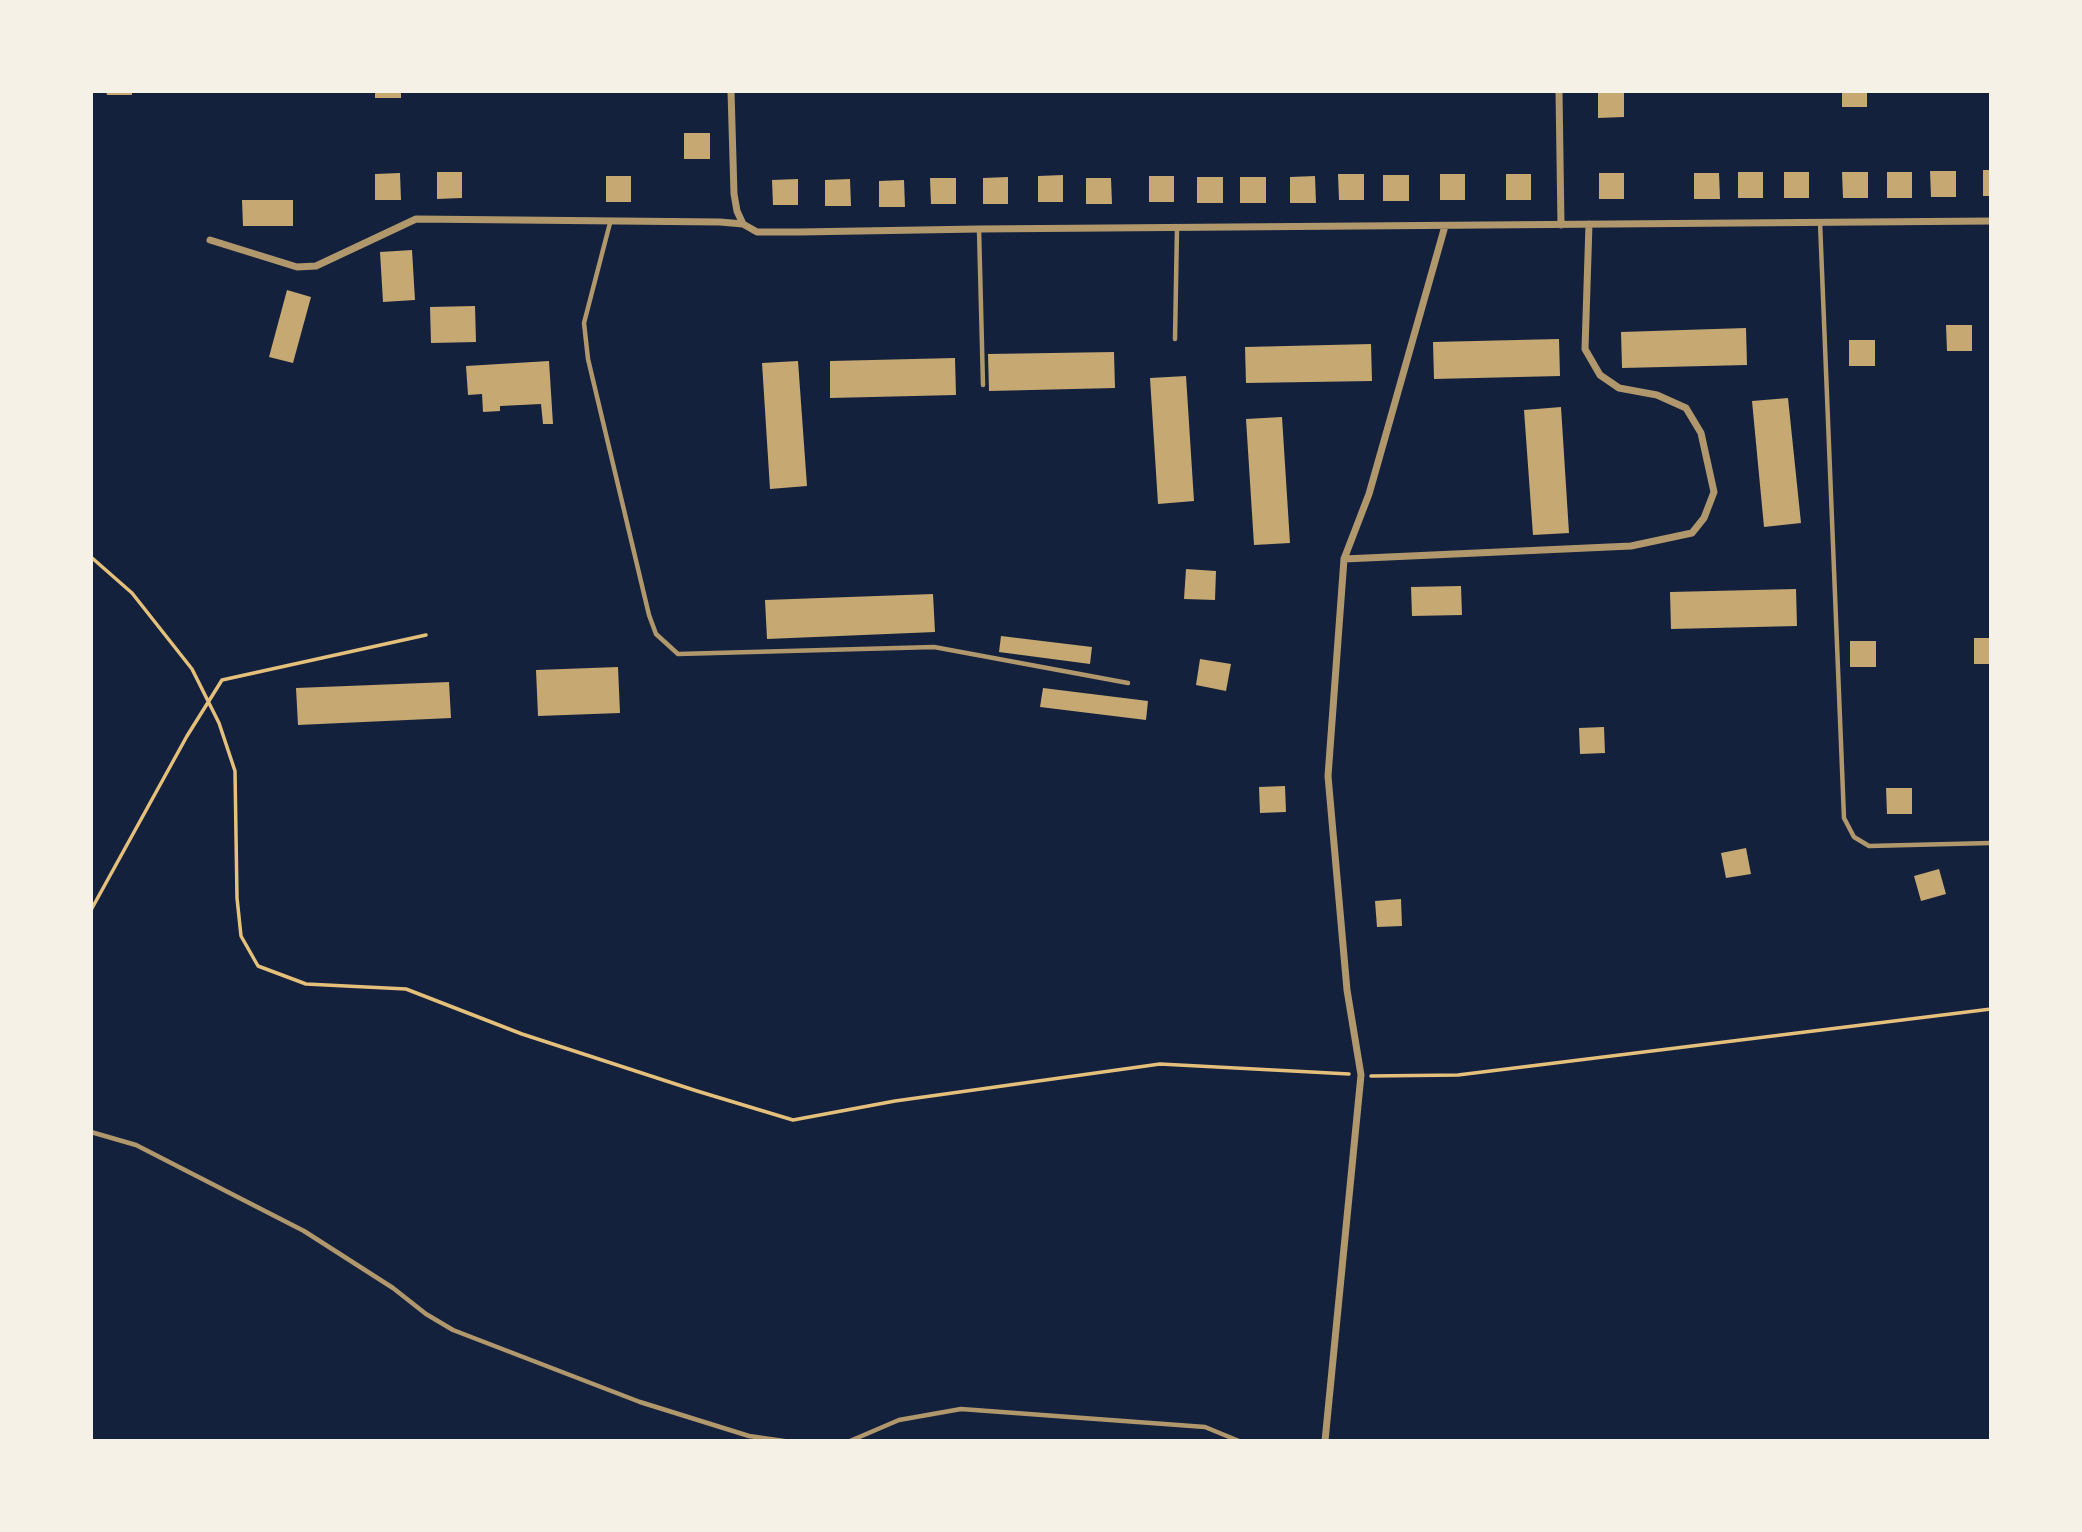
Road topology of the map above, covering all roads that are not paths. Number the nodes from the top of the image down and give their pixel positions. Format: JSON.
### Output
{"nodes":[{"id":1,"x":731,"y":91,"type":"edge"},
{"id":2,"x":1559,"y":91,"type":"edge"},
{"id":3,"x":1820,"y":222,"type":"junction"},
{"id":4,"x":1991,"y":222,"type":"edge"},
{"id":5,"x":610,"y":223,"type":"junction"},
{"id":6,"x":1589,"y":224,"type":"junction"},
{"id":7,"x":743,"y":225,"type":"junction"},
{"id":8,"x":1561,"y":225,"type":"junction"},
{"id":9,"x":1445,"y":226,"type":"junction"},
{"id":10,"x":1177,"y":228,"type":"junction"},
{"id":11,"x":979,"y":229,"type":"junction"},
{"id":12,"x":210,"y":240,"type":"dead end"},
{"id":13,"x":1175,"y":339,"type":"dead end"},
{"id":14,"x":983,"y":384,"type":"dead end"},
{"id":15,"x":1344,"y":559,"type":"junction"},
{"id":16,"x":1128,"y":684,"type":"dead end"},
{"id":17,"x":1991,"y":843,"type":"edge"},
{"id":18,"x":91,"y":1132,"type":"edge"},
{"id":19,"x":784,"y":1441,"type":"edge"},
{"id":20,"x":850,"y":1441,"type":"edge"},
{"id":21,"x":1239,"y":1441,"type":"edge"},
{"id":22,"x":1325,"y":1441,"type":"edge"}],
"edges":[{"from":1,"to":7,"type":"street"},
{"from":2,"to":8,"type":"street"},
{"from":3,"to":4,"type":"street"},
{"from":3,"to":6,"type":"street"},
{"from":3,"to":17,"type":"lane"},
{"from":5,"to":7,"type":"street"},
{"from":5,"to":12,"type":"street"},
{"from":5,"to":16,"type":"lane"},
{"from":6,"to":8,"type":"street"},
{"from":6,"to":15,"type":"street"},
{"from":7,"to":11,"type":"street"},
{"from":8,"to":9,"type":"street"},
{"from":9,"to":10,"type":"street"},
{"from":9,"to":15,"type":"street"},
{"from":10,"to":11,"type":"street"},
{"from":10,"to":13,"type":"lane"},
{"from":11,"to":14,"type":"lane"},
{"from":15,"to":22,"type":"street"},
{"from":18,"to":19,"type":"lane"},
{"from":20,"to":21,"type":"lane"}]}
